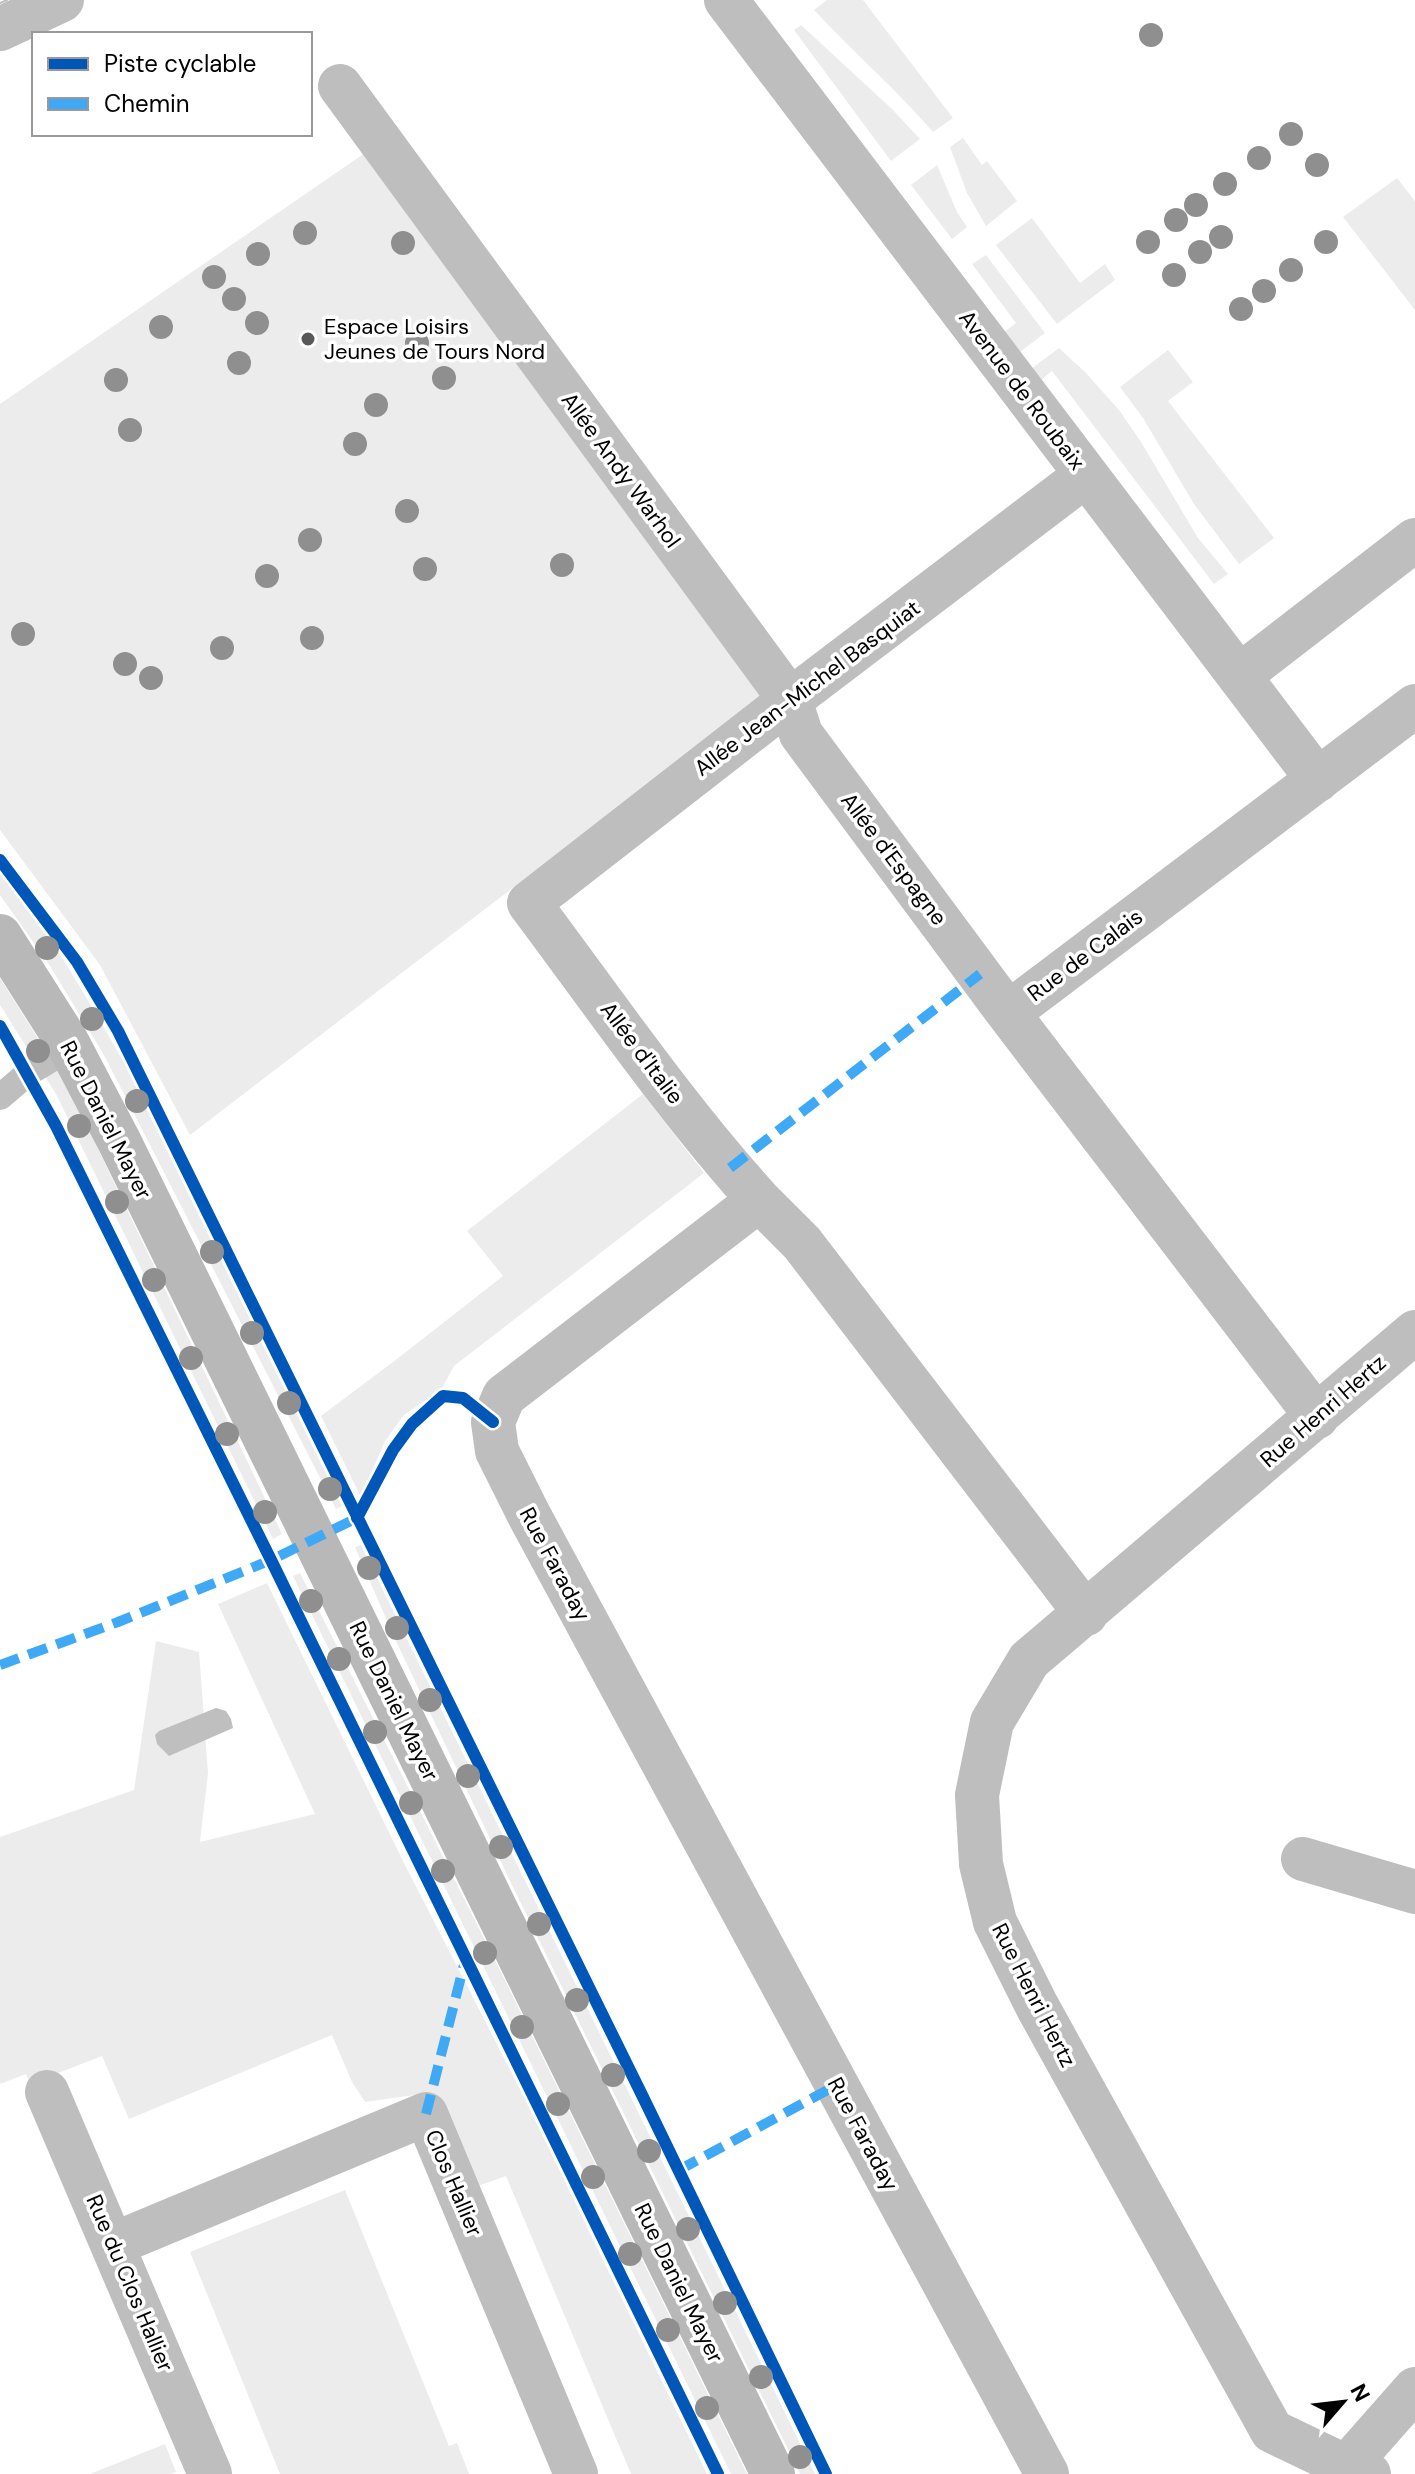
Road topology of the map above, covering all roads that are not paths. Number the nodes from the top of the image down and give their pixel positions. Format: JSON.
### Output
{"nodes":[{"id":1,"x":62,"y":0,"type":"edge"},
{"id":2,"x":726,"y":0,"type":"edge"},
{"id":3,"x":0,"y":29,"type":"edge"},
{"id":4,"x":340,"y":86,"type":"dead end"},
{"id":5,"x":1086,"y":475,"type":"junction"},
{"id":6,"x":1415,"y":540,"type":"edge"},
{"id":7,"x":1239,"y":676,"type":"junction"},
{"id":8,"x":790,"y":700,"type":"junction"},
{"id":9,"x":1415,"y":706,"type":"edge"},
{"id":10,"x":1318,"y":780,"type":"junction"},
{"id":11,"x":529,"y":903,"type":"joint"},
{"id":12,"x":0,"y":936,"type":"edge"},
{"id":13,"x":1008,"y":1013,"type":"junction"},
{"id":14,"x":70,"y":1048,"type":"junction"},
{"id":15,"x":0,"y":1097,"type":"edge"},
{"id":16,"x":759,"y":1200,"type":"junction"},
{"id":17,"x":1415,"y":1332,"type":"edge"},
{"id":18,"x":1317,"y":1417,"type":"junction"},
{"id":19,"x":1086,"y":1614,"type":"junction"},
{"id":20,"x":1303,"y":1859,"type":"dead end"},
{"id":21,"x":1415,"y":1892,"type":"edge"},
{"id":22,"x":47,"y":2092,"type":"dead end"},
{"id":23,"x":114,"y":2244,"type":"junction"},
{"id":24,"x":1415,"y":2389,"type":"edge"},
{"id":25,"x":1351,"y":2471,"type":"edge"},
{"id":26,"x":210,"y":2474,"type":"edge"},
{"id":27,"x":576,"y":2474,"type":"edge"},
{"id":28,"x":773,"y":2474,"type":"edge"},
{"id":29,"x":1047,"y":2474,"type":"edge"}],
"edges":[{"from":1,"to":3,"type":"street"},
{"from":2,"to":5,"type":"street","name":"Avenue de Roubaix"},
{"from":4,"to":8,"type":"street","name":"Allée Andy Warhol"},
{"from":5,"to":7,"type":"street","name":"Avenue de Roubaix"},
{"from":5,"to":8,"type":"street","name":"Allée Jean-Michel Basquiat"},
{"from":6,"to":7,"type":"street"},
{"from":7,"to":10,"type":"street","name":"Avenue de Roubaix"},
{"from":8,"to":11,"type":"street","name":"Allée Jean-Michel Basquiat"},
{"from":8,"to":13,"type":"street","name":"Allée d'Espagne"},
{"from":9,"to":10,"type":"street","name":"Rue de Calais"},
{"from":10,"to":13,"type":"street","name":"Rue de Calais"},
{"from":11,"to":16,"type":"street","name":"Allée d'Italie"},
{"from":12,"to":14,"type":"main road","name":"Rue Daniel Mayer"},
{"from":13,"to":18,"type":"street","name":"Rue de Calais"},
{"from":14,"to":15,"type":"lane"},
{"from":14,"to":28,"type":"main road","name":"Rue Daniel Mayer"},
{"from":16,"to":19,"type":"street"},
{"from":16,"to":29,"type":"street","name":"Rue Faraday"},
{"from":17,"to":18,"type":"street","name":"Rue Henri Hertz"},
{"from":18,"to":19,"type":"street","name":"Rue Henri Hertz"},
{"from":19,"to":25,"type":"street","name":"Rue Henri Hertz"},
{"from":20,"to":21,"type":"street"},
{"from":22,"to":23,"type":"street","name":"Rue du Clos Hallier"},
{"from":23,"to":26,"type":"street","name":"Rue du Clos Hallier"},
{"from":23,"to":27,"type":"street","name":"Clos Hallier"},
{"from":24,"to":25,"type":"street"}]}
